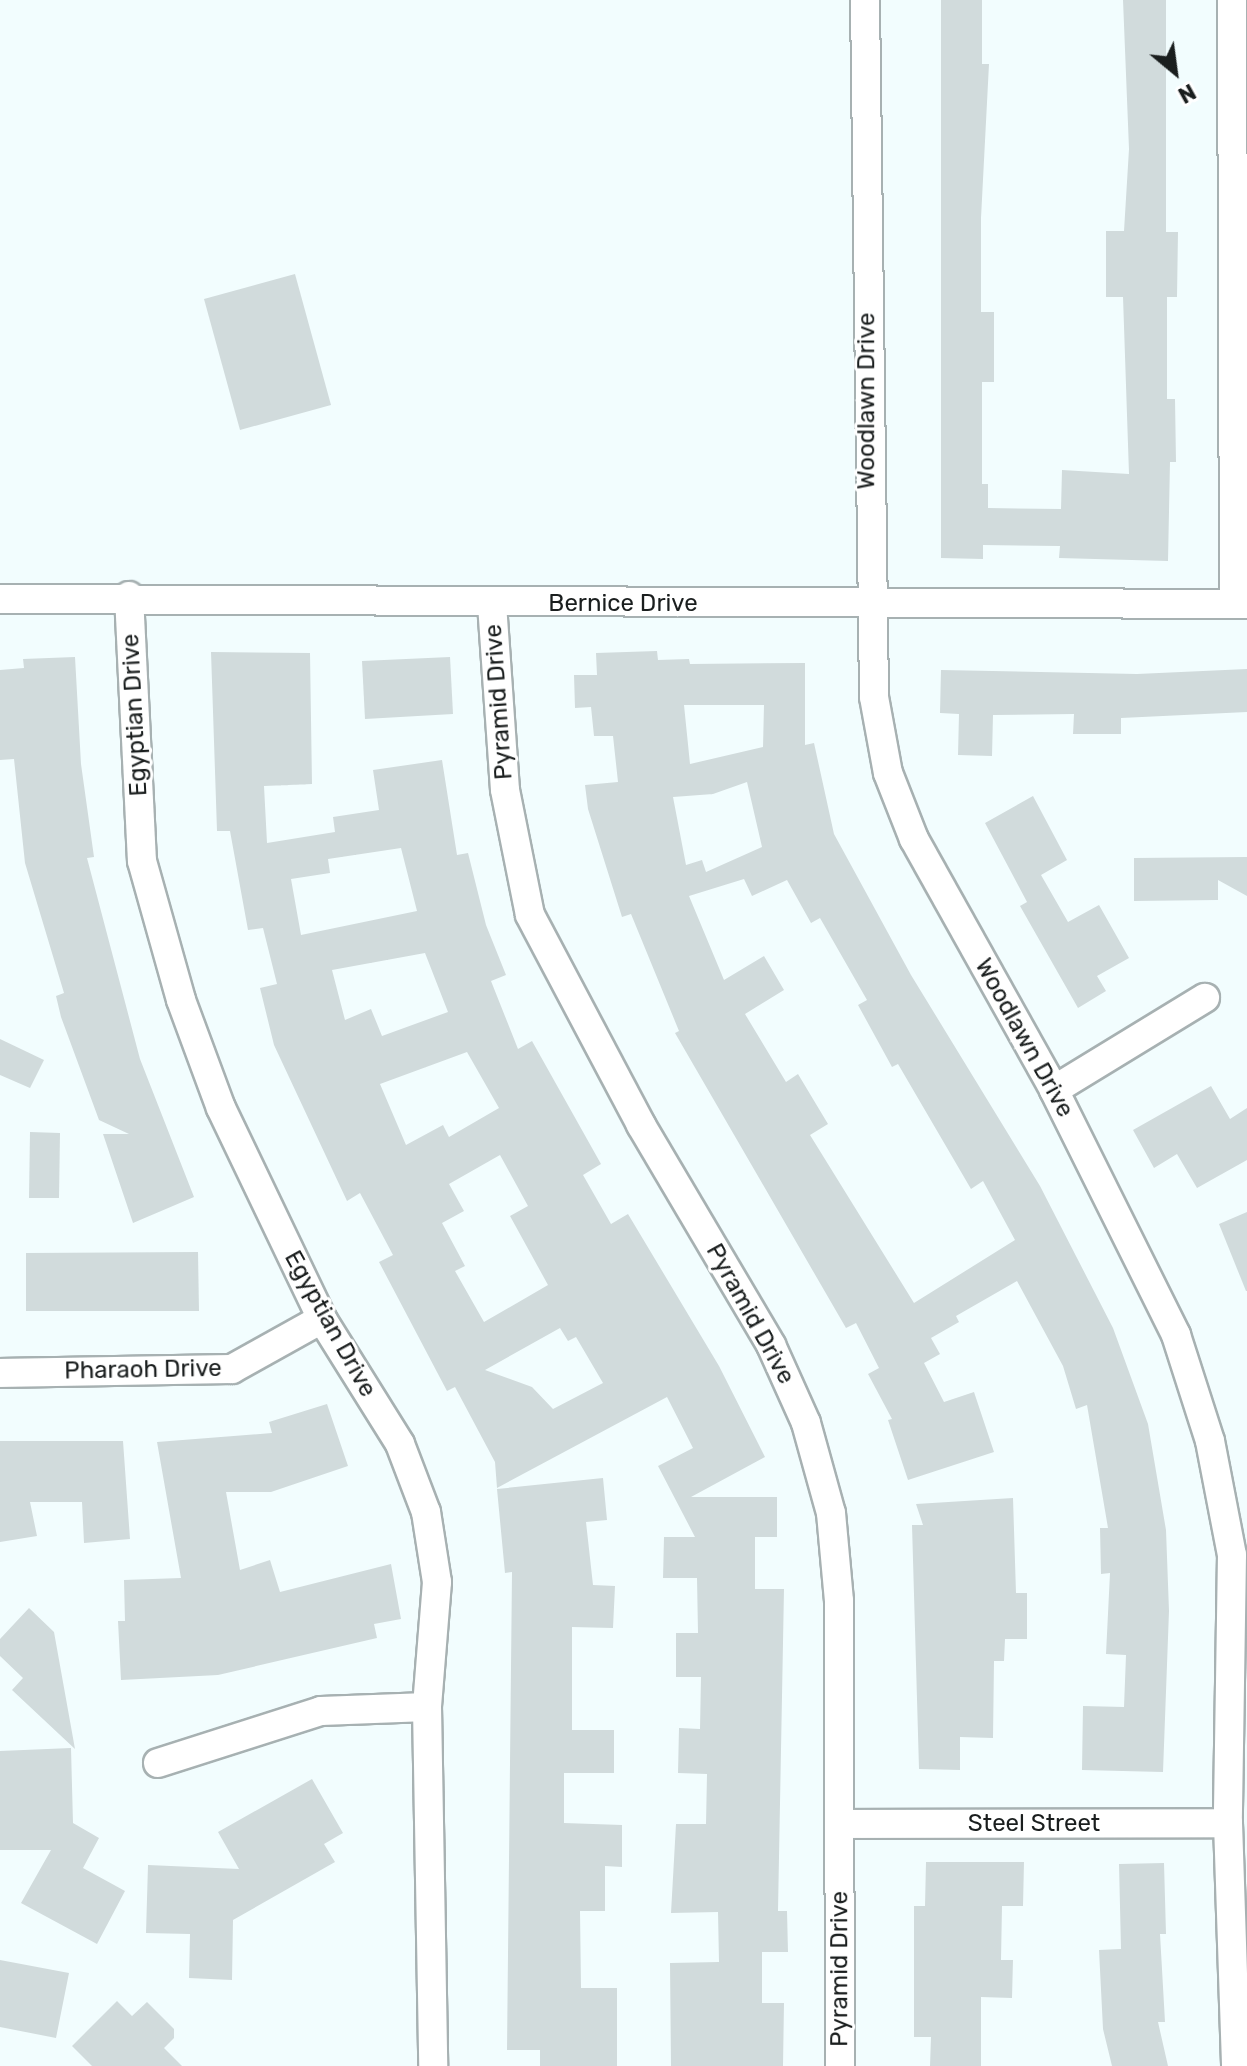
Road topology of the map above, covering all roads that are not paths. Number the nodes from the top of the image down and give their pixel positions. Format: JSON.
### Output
{"nodes":[{"id":1,"x":865,"y":0,"type":"edge"},
{"id":2,"x":1232,"y":0,"type":"edge"},
{"id":3,"x":129,"y":596,"type":"junction"},
{"id":4,"x":0,"y":599,"type":"edge"},
{"id":5,"x":869,"y":603,"type":"junction"},
{"id":6,"x":492,"y":604,"type":"junction"},
{"id":7,"x":1241,"y":604,"type":"edge"},
{"id":8,"x":1205,"y":998,"type":"dead end"},
{"id":9,"x":1054,"y":1090,"type":"junction"},
{"id":10,"x":322,"y":1319,"type":"junction"},
{"id":11,"x":0,"y":1373,"type":"edge"},
{"id":12,"x":427,"y":1707,"type":"junction"},
{"id":13,"x":158,"y":1763,"type":"dead end"},
{"id":14,"x":1228,"y":1823,"type":"junction"},
{"id":15,"x":840,"y":1824,"type":"junction"},
{"id":16,"x":433,"y":2066,"type":"edge"},
{"id":17,"x":840,"y":2066,"type":"edge"},
{"id":18,"x":1236,"y":2066,"type":"edge"}],
"edges":[{"from":1,"to":5,"type":"street","name":"Woodlawn Drive"},
{"from":2,"to":7,"type":"street"},
{"from":3,"to":4,"type":"street","name":"Bernice Drive"},
{"from":3,"to":6,"type":"street","name":"Bernice Drive"},
{"from":3,"to":10,"type":"street","name":"Egyptian Drive"},
{"from":5,"to":6,"type":"street","name":"Bernice Drive"},
{"from":5,"to":7,"type":"street","name":"Bernice Drive"},
{"from":5,"to":9,"type":"street","name":"Woodlawn Drive"},
{"from":6,"to":15,"type":"street","name":"Pyramid Drive"},
{"from":8,"to":9,"type":"street"},
{"from":9,"to":14,"type":"street","name":"Woodlawn Drive"},
{"from":10,"to":11,"type":"street","name":"Pharaoh Drive"},
{"from":10,"to":12,"type":"street","name":"Egyptian Drive"},
{"from":12,"to":13,"type":"street"},
{"from":12,"to":16,"type":"street","name":"Egyptian Drive"},
{"from":14,"to":15,"type":"street","name":"Steel Street"},
{"from":14,"to":18,"type":"street","name":"Woodlawn Drive"},
{"from":15,"to":17,"type":"street","name":"Pyramid Drive"}]}
